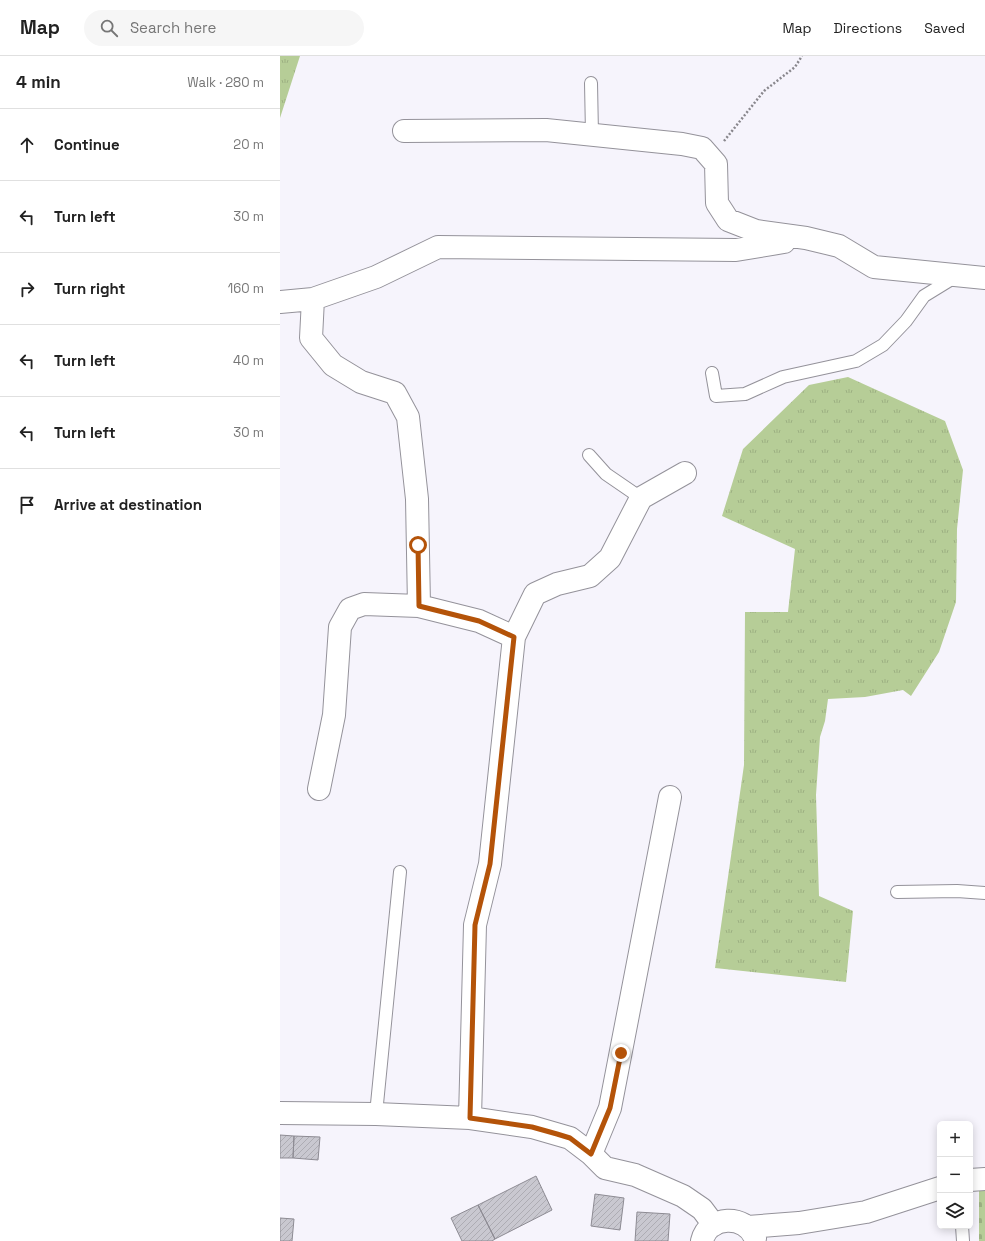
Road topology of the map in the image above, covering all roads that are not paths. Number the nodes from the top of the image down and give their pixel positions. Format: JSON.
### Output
{"nodes":[{"id":1,"x":591,"y":83,"type":"dead end"},
{"id":2,"x":404,"y":131,"type":"dead end"},
{"id":3,"x":592,"y":134,"type":"junction"},
{"id":4,"x":806,"y":238,"type":"junction"},
{"id":5,"x":955,"y":277,"type":"junction"},
{"id":6,"x":984,"y":281,"type":"edge"},
{"id":7,"x":313,"y":299,"type":"junction"},
{"id":8,"x":280,"y":302,"type":"edge"},
{"id":9,"x":712,"y":373,"type":"dead end"},
{"id":10,"x":589,"y":455,"type":"dead end"},
{"id":11,"x":685,"y":473,"type":"dead end"},
{"id":12,"x":641,"y":498,"type":"junction"},
{"id":13,"x":419,"y":606,"type":"junction"},
{"id":14,"x":514,"y":637,"type":"junction"},
{"id":15,"x":319,"y":789,"type":"dead end"},
{"id":16,"x":670,"y":797,"type":"dead end"},
{"id":17,"x":400,"y":872,"type":"dead end"},
{"id":18,"x":897,"y":892,"type":"dead end"},
{"id":19,"x":985,"y":893,"type":"edge"},
{"id":20,"x":280,"y":1113,"type":"edge"},
{"id":21,"x":376,"y":1114,"type":"junction"},
{"id":22,"x":470,"y":1118,"type":"junction"},
{"id":23,"x":591,"y":1154,"type":"junction"},
{"id":24,"x":985,"y":1179,"type":"edge"},
{"id":25,"x":973,"y":1180,"type":"edge"},
{"id":26,"x":937,"y":1189,"type":"edge"},
{"id":27,"x":799,"y":1223,"type":"junction"},
{"id":28,"x":962,"y":1229,"type":"edge"},
{"id":29,"x":708,"y":1233,"type":"edge"},
{"id":30,"x":752,"y":1234,"type":"edge"},
{"id":31,"x":768,"y":1241,"type":"edge"},
{"id":32,"x":962,"y":1241,"type":"edge"}],
"edges":[{"from":1,"to":3,"type":"lane"},
{"from":2,"to":3,"type":"street"},
{"from":3,"to":4,"type":"street"},
{"from":4,"to":5,"type":"street"},
{"from":4,"to":7,"type":"street"},
{"from":5,"to":6,"type":"street"},
{"from":5,"to":9,"type":"lane"},
{"from":7,"to":8,"type":"street"},
{"from":7,"to":13,"type":"street"},
{"from":10,"to":12,"type":"lane"},
{"from":11,"to":12,"type":"street"},
{"from":12,"to":14,"type":"street"},
{"from":13,"to":14,"type":"street"},
{"from":13,"to":15,"type":"street"},
{"from":14,"to":22,"type":"street"},
{"from":16,"to":23,"type":"street"},
{"from":17,"to":21,"type":"lane"},
{"from":18,"to":19,"type":"lane"},
{"from":20,"to":21,"type":"street"},
{"from":21,"to":22,"type":"street"},
{"from":22,"to":23,"type":"street"},
{"from":23,"to":29,"type":"street"},
{"from":24,"to":25,"type":"street"},
{"from":26,"to":27,"type":"street"},
{"from":27,"to":30,"type":"street"},
{"from":27,"to":31,"type":"street"},
{"from":28,"to":32,"type":"lane"},
{"from":29,"to":30,"type":"street"}]}
